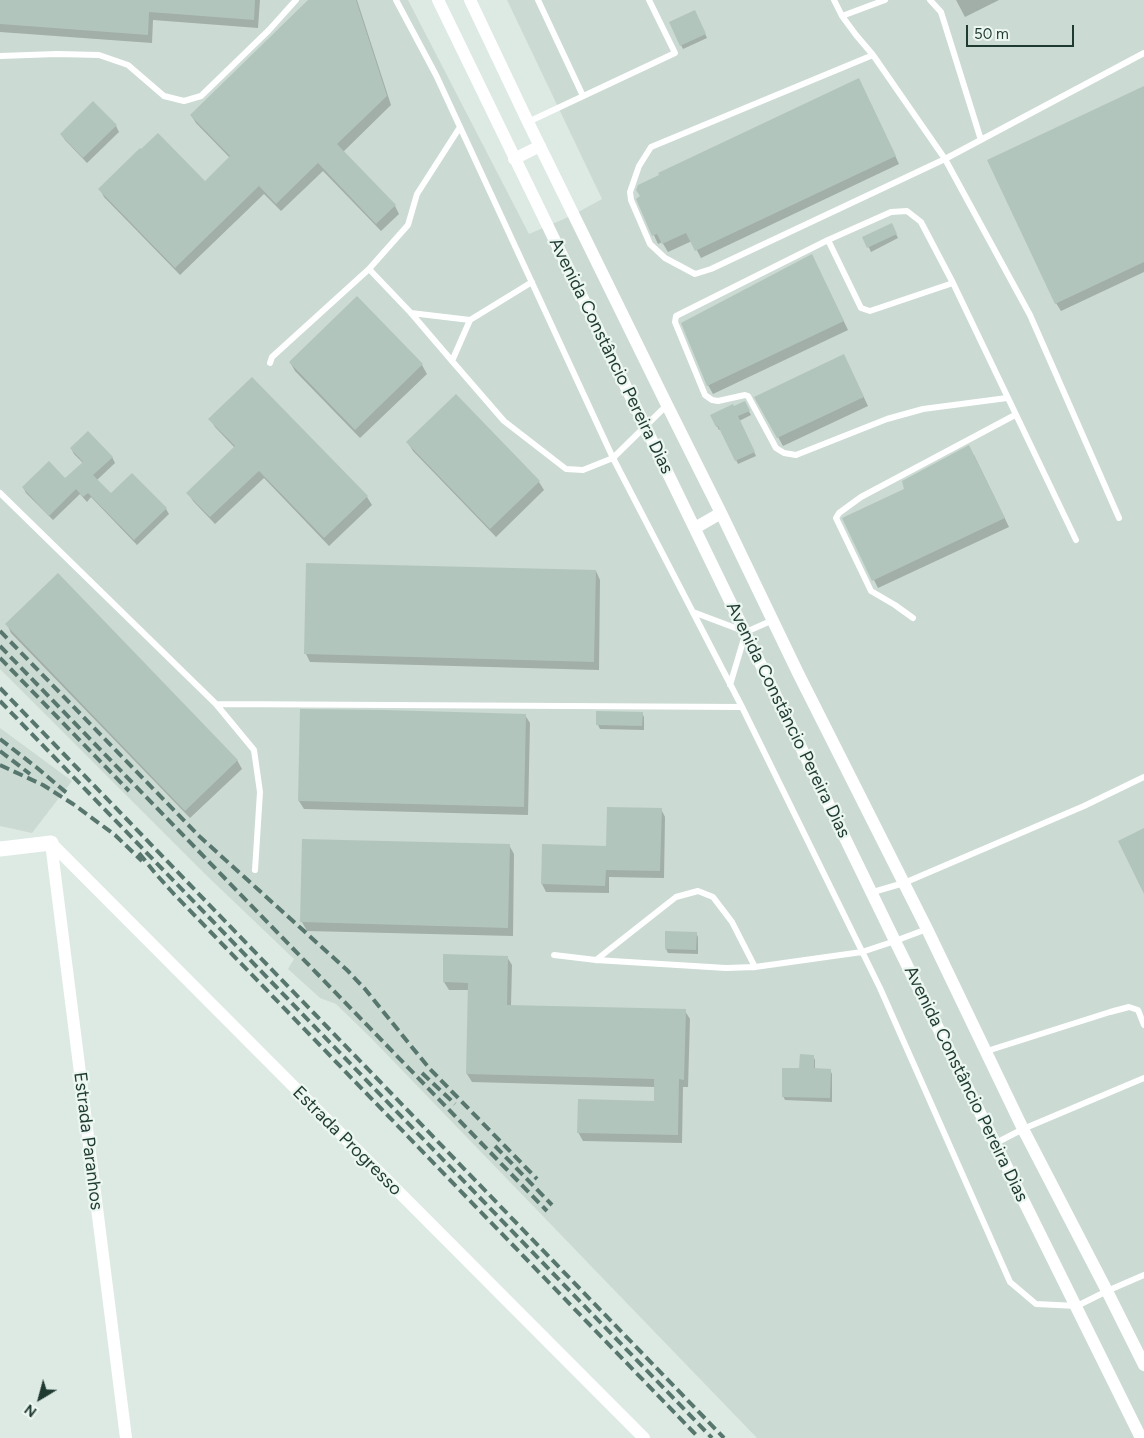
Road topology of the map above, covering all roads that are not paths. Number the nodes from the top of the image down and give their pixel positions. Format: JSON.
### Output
{"nodes":[{"id":1,"x":296,"y":0,"type":"edge"},
{"id":2,"x":396,"y":0,"type":"edge"},
{"id":3,"x":438,"y":0,"type":"edge"},
{"id":4,"x":470,"y":0,"type":"edge"},
{"id":5,"x":538,"y":0,"type":"edge"},
{"id":6,"x":649,"y":0,"type":"edge"},
{"id":7,"x":834,"y":0,"type":"edge"},
{"id":8,"x":885,"y":0,"type":"edge"},
{"id":9,"x":930,"y":0,"type":"edge"},
{"id":10,"x":842,"y":16,"type":"junction"},
{"id":11,"x":1144,"y":53,"type":"edge"},
{"id":12,"x":873,"y":55,"type":"junction"},
{"id":13,"x":0,"y":56,"type":"edge"},
{"id":14,"x":583,"y":96,"type":"junction"},
{"id":15,"x":528,"y":122,"type":"junction"},
{"id":16,"x":460,"y":127,"type":"junction"},
{"id":17,"x":981,"y":140,"type":"junction"},
{"id":18,"x":540,"y":146,"type":"junction"},
{"id":19,"x":514,"y":159,"type":"junction"},
{"id":20,"x":945,"y":159,"type":"junction"},
{"id":21,"x":828,"y":240,"type":"junction"},
{"id":22,"x":369,"y":269,"type":"junction"},
{"id":23,"x":532,"y":282,"type":"junction"},
{"id":24,"x":953,"y":283,"type":"junction"},
{"id":25,"x":411,"y":313,"type":"junction"},
{"id":26,"x":470,"y":320,"type":"junction"},
{"id":27,"x":452,"y":361,"type":"junction"},
{"id":28,"x":270,"y":363,"type":"dead end"},
{"id":29,"x":1007,"y":398,"type":"junction"},
{"id":30,"x":667,"y":405,"type":"junction"},
{"id":31,"x":1014,"y":415,"type":"junction"},
{"id":32,"x":645,"y":426,"type":"junction"},
{"id":33,"x":614,"y":458,"type":"junction"},
{"id":34,"x":0,"y":493,"type":"edge"},
{"id":35,"x":721,"y":513,"type":"junction"},
{"id":36,"x":1119,"y":518,"type":"dead end"},
{"id":37,"x":695,"y":528,"type":"junction"},
{"id":38,"x":1076,"y":540,"type":"dead end"},
{"id":39,"x":693,"y":612,"type":"junction"},
{"id":40,"x":913,"y":618,"type":"dead end"},
{"id":41,"x":773,"y":620,"type":"junction"},
{"id":42,"x":746,"y":632,"type":"junction"},
{"id":43,"x":730,"y":685,"type":"junction"},
{"id":44,"x":216,"y":704,"type":"junction"},
{"id":45,"x":742,"y":707,"type":"junction"},
{"id":46,"x":1144,"y":777,"type":"edge"},
{"id":47,"x":51,"y":843,"type":"junction"},
{"id":48,"x":0,"y":849,"type":"edge"},
{"id":49,"x":256,"y":870,"type":"dead end"},
{"id":50,"x":904,"y":883,"type":"junction"},
{"id":51,"x":873,"y":892,"type":"junction"},
{"id":52,"x":927,"y":929,"type":"junction"},
{"id":53,"x":895,"y":941,"type":"junction"},
{"id":54,"x":862,"y":952,"type":"junction"},
{"id":55,"x":554,"y":955,"type":"dead end"},
{"id":56,"x":596,"y":960,"type":"junction"},
{"id":57,"x":755,"y":966,"type":"junction"},
{"id":58,"x":1144,"y":1025,"type":"edge"},
{"id":59,"x":987,"y":1051,"type":"junction"},
{"id":60,"x":1144,"y":1078,"type":"edge"},
{"id":61,"x":1023,"y":1129,"type":"junction"},
{"id":62,"x":996,"y":1143,"type":"junction"},
{"id":63,"x":1144,"y":1275,"type":"edge"},
{"id":64,"x":1107,"y":1291,"type":"junction"},
{"id":65,"x":1077,"y":1306,"type":"junction"},
{"id":66,"x":1144,"y":1365,"type":"edge"},
{"id":67,"x":126,"y":1438,"type":"edge"},
{"id":68,"x":644,"y":1438,"type":"edge"},
{"id":69,"x":1142,"y":1438,"type":"edge"}],
"edges":[{"from":1,"to":13,"type":"lane"},
{"from":2,"to":16,"type":"lane"},
{"from":3,"to":19,"type":"street","name":"Avenida Constâncio Pereira Dias"},
{"from":4,"to":15,"type":"street","name":"Avenida Constâncio Pereira Dias"},
{"from":5,"to":14,"type":"lane"},
{"from":6,"to":14,"type":"lane"},
{"from":7,"to":10,"type":"lane"},
{"from":8,"to":10,"type":"lane"},
{"from":9,"to":17,"type":"lane"},
{"from":10,"to":12,"type":"lane"},
{"from":11,"to":17,"type":"lane"},
{"from":12,"to":20,"type":"lane"},
{"from":12,"to":20,"type":"lane"},
{"from":14,"to":15,"type":"lane"},
{"from":15,"to":18,"type":"street","name":"Avenida Constâncio Pereira Dias"},
{"from":16,"to":22,"type":"lane"},
{"from":16,"to":23,"type":"lane"},
{"from":17,"to":20,"type":"lane"},
{"from":18,"to":19,"type":"street"},
{"from":18,"to":30,"type":"street","name":"Avenida Constâncio Pereira Dias"},
{"from":19,"to":32,"type":"street","name":"Avenida Constâncio Pereira Dias"},
{"from":20,"to":36,"type":"lane"},
{"from":21,"to":24,"type":"lane"},
{"from":21,"to":24,"type":"lane"},
{"from":21,"to":29,"type":"lane"},
{"from":22,"to":25,"type":"lane"},
{"from":22,"to":28,"type":"lane"},
{"from":23,"to":26,"type":"lane"},
{"from":23,"to":33,"type":"lane"},
{"from":24,"to":29,"type":"lane"},
{"from":25,"to":26,"type":"lane"},
{"from":25,"to":27,"type":"lane"},
{"from":26,"to":27,"type":"lane"},
{"from":27,"to":33,"type":"lane"},
{"from":29,"to":31,"type":"lane"},
{"from":30,"to":32,"type":"lane"},
{"from":30,"to":35,"type":"street","name":"Avenida Constâncio Pereira Dias"},
{"from":31,"to":38,"type":"lane"},
{"from":31,"to":40,"type":"lane"},
{"from":32,"to":33,"type":"lane"},
{"from":32,"to":37,"type":"street","name":"Avenida Constâncio Pereira Dias"},
{"from":33,"to":39,"type":"lane"},
{"from":34,"to":44,"type":"lane"},
{"from":35,"to":37,"type":"street"},
{"from":35,"to":41,"type":"street","name":"Avenida Constâncio Pereira Dias"},
{"from":37,"to":42,"type":"street","name":"Avenida Constâncio Pereira Dias"},
{"from":39,"to":42,"type":"lane"},
{"from":39,"to":43,"type":"lane"},
{"from":41,"to":42,"type":"lane"},
{"from":41,"to":50,"type":"street","name":"Avenida Constâncio Pereira Dias"},
{"from":42,"to":43,"type":"lane"},
{"from":42,"to":51,"type":"street","name":"Avenida Constâncio Pereira Dias"},
{"from":43,"to":45,"type":"lane"},
{"from":44,"to":45,"type":"lane"},
{"from":44,"to":49,"type":"lane"},
{"from":45,"to":54,"type":"lane"},
{"from":46,"to":50,"type":"lane"},
{"from":47,"to":48,"type":"street"},
{"from":47,"to":67,"type":"street","name":"Estrada Paranhos"},
{"from":47,"to":68,"type":"street","name":"Estrada Progresso"},
{"from":50,"to":51,"type":"lane"},
{"from":50,"to":52,"type":"street","name":"Avenida Constâncio Pereira Dias"},
{"from":51,"to":53,"type":"street","name":"Avenida Constâncio Pereira Dias"},
{"from":52,"to":53,"type":"lane"},
{"from":52,"to":59,"type":"street","name":"Avenida Constâncio Pereira Dias"},
{"from":53,"to":54,"type":"lane"},
{"from":53,"to":62,"type":"street","name":"Avenida Constâncio Pereira Dias"},
{"from":54,"to":57,"type":"lane"},
{"from":54,"to":65,"type":"lane"},
{"from":55,"to":56,"type":"lane"},
{"from":56,"to":57,"type":"lane"},
{"from":56,"to":57,"type":"lane"},
{"from":58,"to":59,"type":"lane"},
{"from":59,"to":61,"type":"street","name":"Avenida Constâncio Pereira Dias"},
{"from":60,"to":61,"type":"lane"},
{"from":61,"to":62,"type":"lane"},
{"from":61,"to":64,"type":"street","name":"Avenida Constâncio Pereira Dias"},
{"from":62,"to":65,"type":"street","name":"Avenida Constâncio Pereira Dias"},
{"from":63,"to":64,"type":"lane"},
{"from":64,"to":65,"type":"lane"},
{"from":64,"to":66,"type":"street","name":"Avenida Constâncio Pereira Dias"},
{"from":65,"to":69,"type":"street","name":"Avenida Constâncio Pereira Dias"}]}
